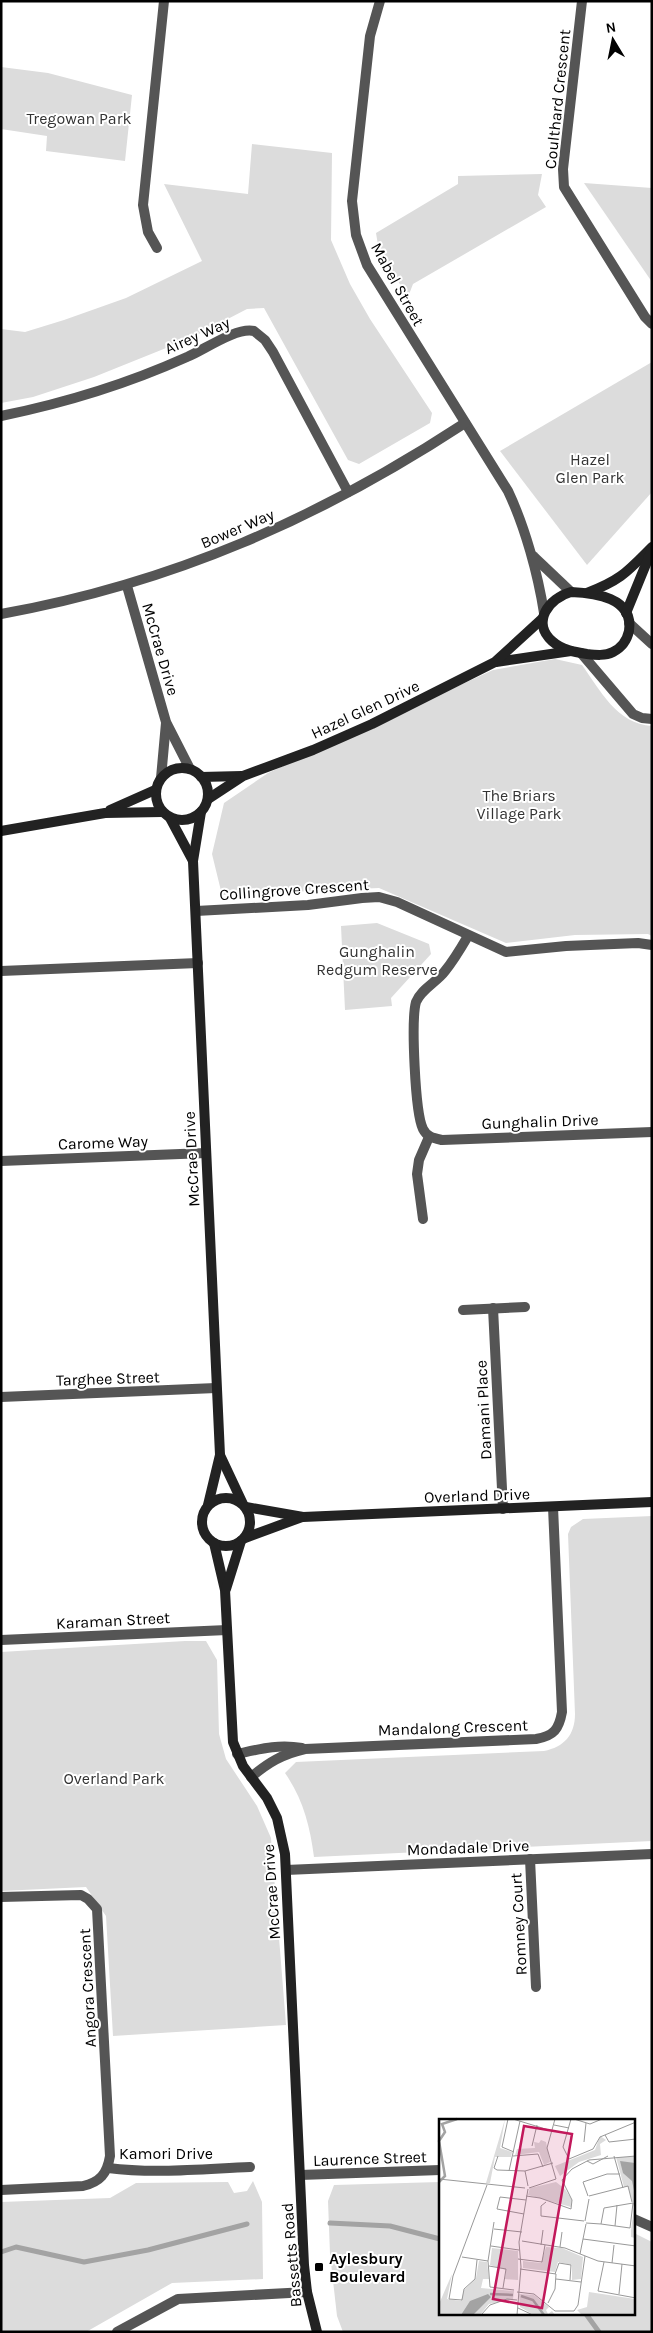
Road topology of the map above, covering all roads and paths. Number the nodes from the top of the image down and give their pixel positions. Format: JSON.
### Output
{"nodes":[{"id":1,"x":164,"y":1,"type":"edge"},
{"id":2,"x":380,"y":1,"type":"edge"},
{"id":3,"x":582,"y":1,"type":"edge"},
{"id":4,"x":157,"y":248,"type":"dead end"},
{"id":5,"x":652,"y":324,"type":"edge"},
{"id":6,"x":1,"y":416,"type":"edge"},
{"id":7,"x":465,"y":423,"type":"junction"},
{"id":8,"x":348,"y":492,"type":"junction"},
{"id":9,"x":652,"y":549,"type":"edge"},
{"id":10,"x":530,"y":553,"type":"junction"},
{"id":11,"x":127,"y":586,"type":"junction"},
{"id":12,"x":571,"y":592,"type":"junction"},
{"id":13,"x":586,"y":593,"type":"junction"},
{"id":14,"x":1,"y":614,"type":"edge"},
{"id":15,"x":544,"y":615,"type":"junction"},
{"id":16,"x":628,"y":618,"type":"junction"},
{"id":17,"x":652,"y":644,"type":"edge"},
{"id":18,"x":576,"y":652,"type":"junction"},
{"id":19,"x":495,"y":662,"type":"junction"},
{"id":20,"x":652,"y":720,"type":"edge"},
{"id":21,"x":166,"y":722,"type":"junction"},
{"id":22,"x":190,"y":769,"type":"junction"},
{"id":23,"x":201,"y":776,"type":"junction"},
{"id":24,"x":243,"y":776,"type":"junction"},
{"id":25,"x":161,"y":778,"type":"junction"},
{"id":26,"x":155,"y":790,"type":"junction"},
{"id":27,"x":208,"y":799,"type":"junction"},
{"id":28,"x":201,"y":812,"type":"junction"},
{"id":29,"x":105,"y":813,"type":"junction"},
{"id":30,"x":166,"y":815,"type":"junction"},
{"id":31,"x":1,"y":832,"type":"edge"},
{"id":32,"x":194,"y":861,"type":"junction"},
{"id":33,"x":196,"y":911,"type":"junction"},
{"id":34,"x":468,"y":936,"type":"junction"},
{"id":35,"x":652,"y":946,"type":"edge"},
{"id":36,"x":198,"y":962,"type":"junction"},
{"id":37,"x":1,"y":971,"type":"edge"},
{"id":38,"x":652,"y":1132,"type":"edge"},
{"id":39,"x":429,"y":1137,"type":"junction"},
{"id":40,"x":206,"y":1152,"type":"junction"},
{"id":41,"x":1,"y":1161,"type":"edge"},
{"id":42,"x":423,"y":1218,"type":"dead end"},
{"id":43,"x":525,"y":1307,"type":"dead end"},
{"id":44,"x":494,"y":1308,"type":"junction"},
{"id":45,"x":463,"y":1310,"type":"dead end"},
{"id":46,"x":216,"y":1388,"type":"junction"},
{"id":47,"x":1,"y":1398,"type":"edge"},
{"id":48,"x":220,"y":1455,"type":"junction"},
{"id":49,"x":652,"y":1502,"type":"edge"},
{"id":50,"x":208,"y":1505,"type":"junction"},
{"id":51,"x":244,"y":1505,"type":"junction"},
{"id":52,"x":553,"y":1507,"type":"junction"},
{"id":53,"x":503,"y":1509,"type":"junction"},
{"id":54,"x":302,"y":1517,"type":"junction"},
{"id":55,"x":243,"y":1540,"type":"junction"},
{"id":56,"x":214,"y":1543,"type":"junction"},
{"id":57,"x":225,"y":1590,"type":"junction"},
{"id":58,"x":226,"y":1630,"type":"junction"},
{"id":59,"x":1,"y":1640,"type":"edge"},
{"id":60,"x":304,"y":1749,"type":"junction"},
{"id":61,"x":237,"y":1754,"type":"junction"},
{"id":62,"x":251,"y":1777,"type":"junction"},
{"id":63,"x":652,"y":1854,"type":"edge"},
{"id":64,"x":530,"y":1859,"type":"junction"},
{"id":65,"x":286,"y":1870,"type":"junction"},
{"id":66,"x":1,"y":1897,"type":"edge"},
{"id":67,"x":536,"y":1987,"type":"dead end"},
{"id":68,"x":250,"y":2167,"type":"dead end"},
{"id":69,"x":108,"y":2168,"type":"junction"},
{"id":70,"x":439,"y":2170,"type":"edge"},
{"id":71,"x":300,"y":2175,"type":"junction"},
{"id":72,"x":1,"y":2190,"type":"edge"},
{"id":73,"x":636,"y":2220,"type":"edge"},
{"id":74,"x":652,"y":2227,"type":"edge"},
{"id":75,"x":307,"y":2292,"type":"junction"},
{"id":76,"x":117,"y":2332,"type":"edge"},
{"id":77,"x":317,"y":2332,"type":"edge"}],
"edges":[{"from":1,"to":4,"type":"street"},
{"from":2,"to":7,"type":"street","name":"Mabel Street"},
{"from":3,"to":5,"type":"street","name":"Coulthard Crescent"},
{"from":6,"to":8,"type":"street","name":"Airey Way"},
{"from":7,"to":8,"type":"street","name":"Bower Way"},
{"from":7,"to":10,"type":"street","name":"Mabel Street"},
{"from":8,"to":11,"type":"street","name":"Bower Way"},
{"from":9,"to":13,"type":"street"},
{"from":9,"to":16,"type":"street"},
{"from":10,"to":12,"type":"street","name":"Mabel Street"},
{"from":10,"to":15,"type":"street","name":"Mabel Street"},
{"from":11,"to":14,"type":"street","name":"Bower Way"},
{"from":11,"to":21,"type":"street","name":"McCrae Drive"},
{"from":12,"to":13,"type":"street"},
{"from":12,"to":15,"type":"street"},
{"from":13,"to":16,"type":"street"},
{"from":15,"to":18,"type":"street"},
{"from":15,"to":19,"type":"street","name":"Hazel Glen Drive"},
{"from":16,"to":17,"type":"street"},
{"from":16,"to":18,"type":"street"},
{"from":18,"to":19,"type":"street","name":"Hazel Glen Drive"},
{"from":18,"to":20,"type":"street"},
{"from":19,"to":24,"type":"street","name":"Hazel Glen Drive"},
{"from":21,"to":22,"type":"street","name":"McCrae Drive"},
{"from":21,"to":25,"type":"street","name":"McCrae Drive"},
{"from":22,"to":23,"type":"street"},
{"from":22,"to":25,"type":"street"},
{"from":23,"to":24,"type":"street","name":"Hazel Glen Drive"},
{"from":23,"to":27,"type":"street"},
{"from":24,"to":27,"type":"street","name":"Hazel Glen Drive"},
{"from":25,"to":26,"type":"street"},
{"from":26,"to":29,"type":"street"},
{"from":26,"to":30,"type":"street"},
{"from":27,"to":28,"type":"street"},
{"from":28,"to":30,"type":"street"},
{"from":28,"to":32,"type":"street","name":"McCrae Drive"},
{"from":29,"to":30,"type":"street"},
{"from":29,"to":31,"type":"street"},
{"from":30,"to":32,"type":"street","name":"McCrae Drive"},
{"from":32,"to":33,"type":"street","name":"McCrae Drive"},
{"from":33,"to":34,"type":"street","name":"Collingrove Crescent"},
{"from":33,"to":36,"type":"street","name":"McCrae Drive"},
{"from":34,"to":35,"type":"street","name":"Collingrove Crescent"},
{"from":34,"to":39,"type":"street"},
{"from":36,"to":37,"type":"street"},
{"from":36,"to":40,"type":"street","name":"McCrae Drive"},
{"from":38,"to":39,"type":"street","name":"Gunghalin Drive"},
{"from":39,"to":42,"type":"street"},
{"from":40,"to":41,"type":"street","name":"Carome Way"},
{"from":40,"to":46,"type":"street","name":"McCrae Drive"},
{"from":43,"to":44,"type":"street"},
{"from":44,"to":45,"type":"street"},
{"from":44,"to":53,"type":"street","name":"Damani Place"},
{"from":46,"to":47,"type":"street","name":"Targhee Street"},
{"from":46,"to":48,"type":"street","name":"McCrae Drive"},
{"from":48,"to":50,"type":"street","name":"McCrae Drive"},
{"from":48,"to":51,"type":"street","name":"McCrae Drive"},
{"from":49,"to":52,"type":"street","name":"Overland Drive"},
{"from":50,"to":51,"type":"street"},
{"from":50,"to":56,"type":"street"},
{"from":51,"to":54,"type":"street","name":"Overland Drive"},
{"from":51,"to":55,"type":"street"},
{"from":52,"to":53,"type":"street","name":"Overland Drive"},
{"from":52,"to":60,"type":"street","name":"Mandalong Crescent"},
{"from":53,"to":54,"type":"street","name":"Overland Drive"},
{"from":54,"to":55,"type":"street","name":"Overland Drive"},
{"from":55,"to":56,"type":"street"},
{"from":55,"to":57,"type":"street","name":"McCrae Drive"},
{"from":56,"to":57,"type":"street","name":"McCrae Drive"},
{"from":57,"to":58,"type":"street","name":"McCrae Drive"},
{"from":58,"to":59,"type":"street","name":"Karaman Street"},
{"from":58,"to":61,"type":"street","name":"McCrae Drive"},
{"from":60,"to":61,"type":"street","name":"Mandalong Crescent"},
{"from":60,"to":62,"type":"street","name":"Mandalong Crescent"},
{"from":61,"to":62,"type":"street","name":"McCrae Drive"},
{"from":62,"to":65,"type":"street","name":"McCrae Drive"},
{"from":63,"to":64,"type":"street","name":"Mondadale Drive"},
{"from":64,"to":65,"type":"street","name":"Mondadale Drive"},
{"from":64,"to":67,"type":"street","name":"Romney Court"},
{"from":65,"to":71,"type":"street","name":"McCrae Drive"},
{"from":66,"to":69,"type":"street","name":"Angora Crescent"},
{"from":68,"to":69,"type":"street","name":"Kamori Drive"},
{"from":69,"to":72,"type":"street","name":"Kamori Drive"},
{"from":70,"to":71,"type":"street","name":"Laurence Street"},
{"from":71,"to":75,"type":"street","name":"Bassetts Road"},
{"from":73,"to":74,"type":"street"},
{"from":75,"to":76,"type":"street"},
{"from":75,"to":77,"type":"street","name":"Bassetts Road"}]}
